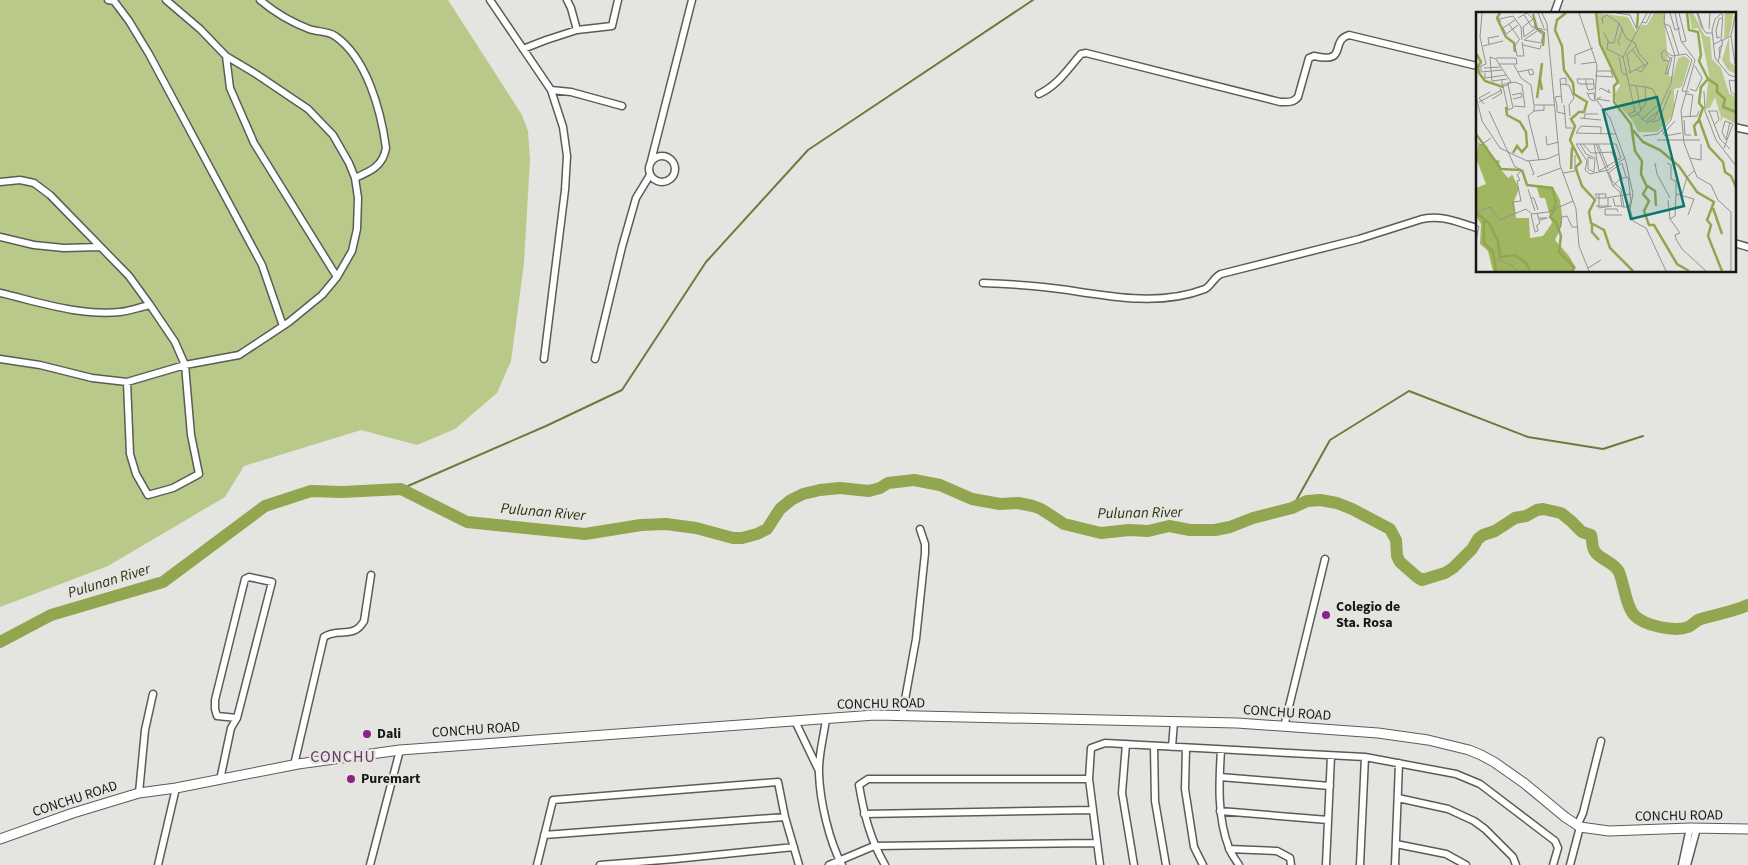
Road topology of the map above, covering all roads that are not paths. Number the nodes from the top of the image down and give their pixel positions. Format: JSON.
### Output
{"nodes":[{"id":1,"x":112,"y":0,"type":"edge"},
{"id":2,"x":166,"y":0,"type":"edge"},
{"id":3,"x":260,"y":0,"type":"edge"},
{"id":4,"x":490,"y":0,"type":"edge"},
{"id":5,"x":567,"y":0,"type":"edge"},
{"id":6,"x":618,"y":0,"type":"edge"},
{"id":7,"x":692,"y":0,"type":"edge"},
{"id":8,"x":1559,"y":0,"type":"edge"},
{"id":9,"x":1555,"y":12,"type":"edge"},
{"id":10,"x":577,"y":30,"type":"junction"},
{"id":11,"x":523,"y":49,"type":"junction"},
{"id":12,"x":226,"y":56,"type":"junction"},
{"id":13,"x":1476,"y":66,"type":"edge"},
{"id":14,"x":551,"y":90,"type":"junction"},
{"id":15,"x":1039,"y":94,"type":"dead end"},
{"id":16,"x":622,"y":106,"type":"dead end"},
{"id":17,"x":651,"y":161,"type":"junction"},
{"id":18,"x":650,"y":175,"type":"junction"},
{"id":19,"x":355,"y":178,"type":"junction"},
{"id":20,"x":0,"y":182,"type":"edge"},
{"id":21,"x":1476,"y":228,"type":"edge"},
{"id":22,"x":0,"y":237,"type":"edge"},
{"id":23,"x":100,"y":247,"type":"junction"},
{"id":24,"x":337,"y":277,"type":"junction"},
{"id":25,"x":983,"y":283,"type":"dead end"},
{"id":26,"x":0,"y":293,"type":"edge"},
{"id":27,"x":150,"y":305,"type":"junction"},
{"id":28,"x":283,"y":326,"type":"junction"},
{"id":29,"x":0,"y":359,"type":"edge"},
{"id":30,"x":544,"y":359,"type":"dead end"},
{"id":31,"x":595,"y":359,"type":"dead end"},
{"id":32,"x":185,"y":365,"type":"junction"},
{"id":33,"x":127,"y":382,"type":"junction"},
{"id":34,"x":920,"y":529,"type":"dead end"},
{"id":35,"x":1325,"y":559,"type":"dead end"},
{"id":36,"x":370,"y":575,"type":"dead end"},
{"id":37,"x":153,"y":694,"type":"dead end"},
{"id":38,"x":902,"y":716,"type":"junction"},
{"id":39,"x":237,"y":718,"type":"junction"},
{"id":40,"x":826,"y":719,"type":"junction"},
{"id":41,"x":795,"y":721,"type":"junction"},
{"id":42,"x":1174,"y":722,"type":"junction"},
{"id":43,"x":1284,"y":726,"type":"junction"},
{"id":44,"x":1601,"y":741,"type":"dead end"},
{"id":45,"x":1126,"y":744,"type":"junction"},
{"id":46,"x":1154,"y":746,"type":"junction"},
{"id":47,"x":1172,"y":747,"type":"junction"},
{"id":48,"x":1186,"y":748,"type":"junction"},
{"id":49,"x":400,"y":750,"type":"junction"},
{"id":50,"x":1221,"y":750,"type":"junction"},
{"id":51,"x":1331,"y":756,"type":"junction"},
{"id":52,"x":1365,"y":757,"type":"junction"},
{"id":53,"x":1400,"y":763,"type":"junction"},
{"id":54,"x":294,"y":765,"type":"junction"},
{"id":55,"x":819,"y":773,"type":"junction"},
{"id":56,"x":1220,"y":777,"type":"junction"},
{"id":57,"x":1089,"y":779,"type":"junction"},
{"id":58,"x":220,"y":780,"type":"junction"},
{"id":59,"x":1330,"y":786,"type":"junction"},
{"id":60,"x":176,"y":788,"type":"junction"},
{"id":61,"x":139,"y":793,"type":"junction"},
{"id":62,"x":1398,"y":798,"type":"junction"},
{"id":63,"x":1093,"y":810,"type":"junction"},
{"id":64,"x":1220,"y":811,"type":"junction"},
{"id":65,"x":864,"y":814,"type":"junction"},
{"id":66,"x":784,"y":817,"type":"junction"},
{"id":67,"x":1328,"y":820,"type":"junction"},
{"id":68,"x":1578,"y":827,"type":"junction"},
{"id":69,"x":1694,"y":828,"type":"junction"},
{"id":70,"x":1748,"y":829,"type":"edge"},
{"id":71,"x":544,"y":835,"type":"junction"},
{"id":72,"x":0,"y":839,"type":"edge"},
{"id":73,"x":1097,"y":843,"type":"junction"},
{"id":74,"x":1396,"y":844,"type":"junction"},
{"id":75,"x":874,"y":846,"type":"junction"},
{"id":76,"x":794,"y":847,"type":"junction"},
{"id":77,"x":1229,"y":849,"type":"junction"},
{"id":78,"x":675,"y":862,"type":"edge"},
{"id":79,"x":840,"y":862,"type":"edge"},
{"id":80,"x":638,"y":864,"type":"edge"},
{"id":81,"x":158,"y":865,"type":"edge"},
{"id":82,"x":370,"y":865,"type":"edge"},
{"id":83,"x":537,"y":865,"type":"edge"},
{"id":84,"x":600,"y":865,"type":"edge"},
{"id":85,"x":605,"y":865,"type":"edge"},
{"id":86,"x":799,"y":865,"type":"edge"},
{"id":87,"x":829,"y":865,"type":"edge"},
{"id":88,"x":884,"y":865,"type":"edge"},
{"id":89,"x":1100,"y":865,"type":"edge"},
{"id":90,"x":1134,"y":865,"type":"edge"},
{"id":91,"x":1166,"y":865,"type":"edge"},
{"id":92,"x":1203,"y":865,"type":"edge"},
{"id":93,"x":1239,"y":865,"type":"edge"},
{"id":94,"x":1291,"y":865,"type":"edge"},
{"id":95,"x":1326,"y":865,"type":"edge"},
{"id":96,"x":1360,"y":865,"type":"edge"},
{"id":97,"x":1395,"y":865,"type":"edge"},
{"id":98,"x":1466,"y":865,"type":"edge"},
{"id":99,"x":1516,"y":865,"type":"edge"},
{"id":100,"x":1553,"y":865,"type":"edge"},
{"id":101,"x":1570,"y":865,"type":"edge"},
{"id":102,"x":1682,"y":865,"type":"edge"},
{"id":103,"x":1687,"y":865,"type":"edge"}],
"edges":[{"from":1,"to":28,"type":"street"},
{"from":2,"to":12,"type":"street"},
{"from":3,"to":19,"type":"street"},
{"from":4,"to":11,"type":"street"},
{"from":5,"to":10,"type":"street"},
{"from":6,"to":10,"type":"street"},
{"from":7,"to":17,"type":"street"},
{"from":8,"to":9,"type":"street"},
{"from":10,"to":11,"type":"street"},
{"from":11,"to":14,"type":"street"},
{"from":12,"to":19,"type":"street"},
{"from":12,"to":24,"type":"street"},
{"from":13,"to":15,"type":"street"},
{"from":14,"to":16,"type":"street"},
{"from":14,"to":30,"type":"street"},
{"from":17,"to":18,"type":"street"},
{"from":17,"to":18,"type":"street"},
{"from":18,"to":31,"type":"street"},
{"from":19,"to":24,"type":"street"},
{"from":20,"to":23,"type":"street"},
{"from":21,"to":25,"type":"street"},
{"from":22,"to":23,"type":"street"},
{"from":23,"to":27,"type":"street"},
{"from":24,"to":28,"type":"street"},
{"from":26,"to":27,"type":"street"},
{"from":27,"to":32,"type":"street"},
{"from":28,"to":32,"type":"street"},
{"from":29,"to":33,"type":"street"},
{"from":32,"to":33,"type":"street"},
{"from":32,"to":33,"type":"street"},
{"from":34,"to":38,"type":"street"},
{"from":35,"to":43,"type":"street"},
{"from":36,"to":54,"type":"street"},
{"from":37,"to":61,"type":"street"},
{"from":38,"to":40,"type":"main road","name":"CONCHU ROAD"},
{"from":38,"to":42,"type":"main road","name":"CONCHU ROAD"},
{"from":39,"to":39,"type":"street"},
{"from":39,"to":58,"type":"street"},
{"from":40,"to":41,"type":"main road","name":"CONCHU ROAD"},
{"from":40,"to":55,"type":"street"},
{"from":41,"to":49,"type":"main road","name":"CONCHU ROAD"},
{"from":41,"to":55,"type":"street"},
{"from":42,"to":43,"type":"main road","name":"CONCHU ROAD"},
{"from":42,"to":47,"type":"street"},
{"from":43,"to":68,"type":"main road","name":"CONCHU ROAD"},
{"from":44,"to":68,"type":"street"},
{"from":45,"to":46,"type":"street"},
{"from":45,"to":57,"type":"street"},
{"from":45,"to":90,"type":"street"},
{"from":46,"to":47,"type":"street"},
{"from":46,"to":91,"type":"street"},
{"from":47,"to":48,"type":"street"},
{"from":48,"to":50,"type":"street"},
{"from":48,"to":92,"type":"street"},
{"from":49,"to":54,"type":"main road","name":"CONCHU ROAD"},
{"from":49,"to":82,"type":"street"},
{"from":50,"to":51,"type":"street"},
{"from":50,"to":56,"type":"street"},
{"from":51,"to":52,"type":"street"},
{"from":51,"to":59,"type":"street"},
{"from":52,"to":53,"type":"street"},
{"from":52,"to":96,"type":"street"},
{"from":53,"to":62,"type":"street"},
{"from":53,"to":100,"type":"street"},
{"from":54,"to":58,"type":"main road","name":"CONCHU ROAD"},
{"from":55,"to":79,"type":"street"},
{"from":56,"to":59,"type":"street"},
{"from":56,"to":64,"type":"street"},
{"from":57,"to":63,"type":"street"},
{"from":57,"to":65,"type":"street"},
{"from":58,"to":60,"type":"main road","name":"CONCHU ROAD"},
{"from":59,"to":67,"type":"street"},
{"from":60,"to":61,"type":"main road","name":"CONCHU ROAD"},
{"from":60,"to":81,"type":"street"},
{"from":61,"to":72,"type":"main road","name":"CONCHU ROAD"},
{"from":62,"to":74,"type":"street"},
{"from":62,"to":99,"type":"street"},
{"from":63,"to":65,"type":"street"},
{"from":63,"to":73,"type":"street"},
{"from":64,"to":67,"type":"street"},
{"from":64,"to":77,"type":"street"},
{"from":65,"to":75,"type":"street"},
{"from":66,"to":71,"type":"street"},
{"from":66,"to":71,"type":"street"},
{"from":66,"to":76,"type":"street"},
{"from":67,"to":95,"type":"street"},
{"from":68,"to":69,"type":"main road","name":"CONCHU ROAD"},
{"from":68,"to":101,"type":"street"},
{"from":69,"to":70,"type":"main road","name":"CONCHU ROAD"},
{"from":69,"to":102,"type":"street"},
{"from":69,"to":103,"type":"street"},
{"from":71,"to":83,"type":"street"},
{"from":73,"to":75,"type":"street"},
{"from":73,"to":89,"type":"street"},
{"from":74,"to":97,"type":"street"},
{"from":74,"to":98,"type":"street"},
{"from":75,"to":79,"type":"street"},
{"from":75,"to":88,"type":"street"},
{"from":76,"to":78,"type":"street"},
{"from":76,"to":86,"type":"street"},
{"from":77,"to":93,"type":"street"},
{"from":77,"to":94,"type":"street"},
{"from":78,"to":80,"type":"street"},
{"from":79,"to":87,"type":"street"},
{"from":80,"to":85,"type":"street"},
{"from":84,"to":85,"type":"street"}]}
